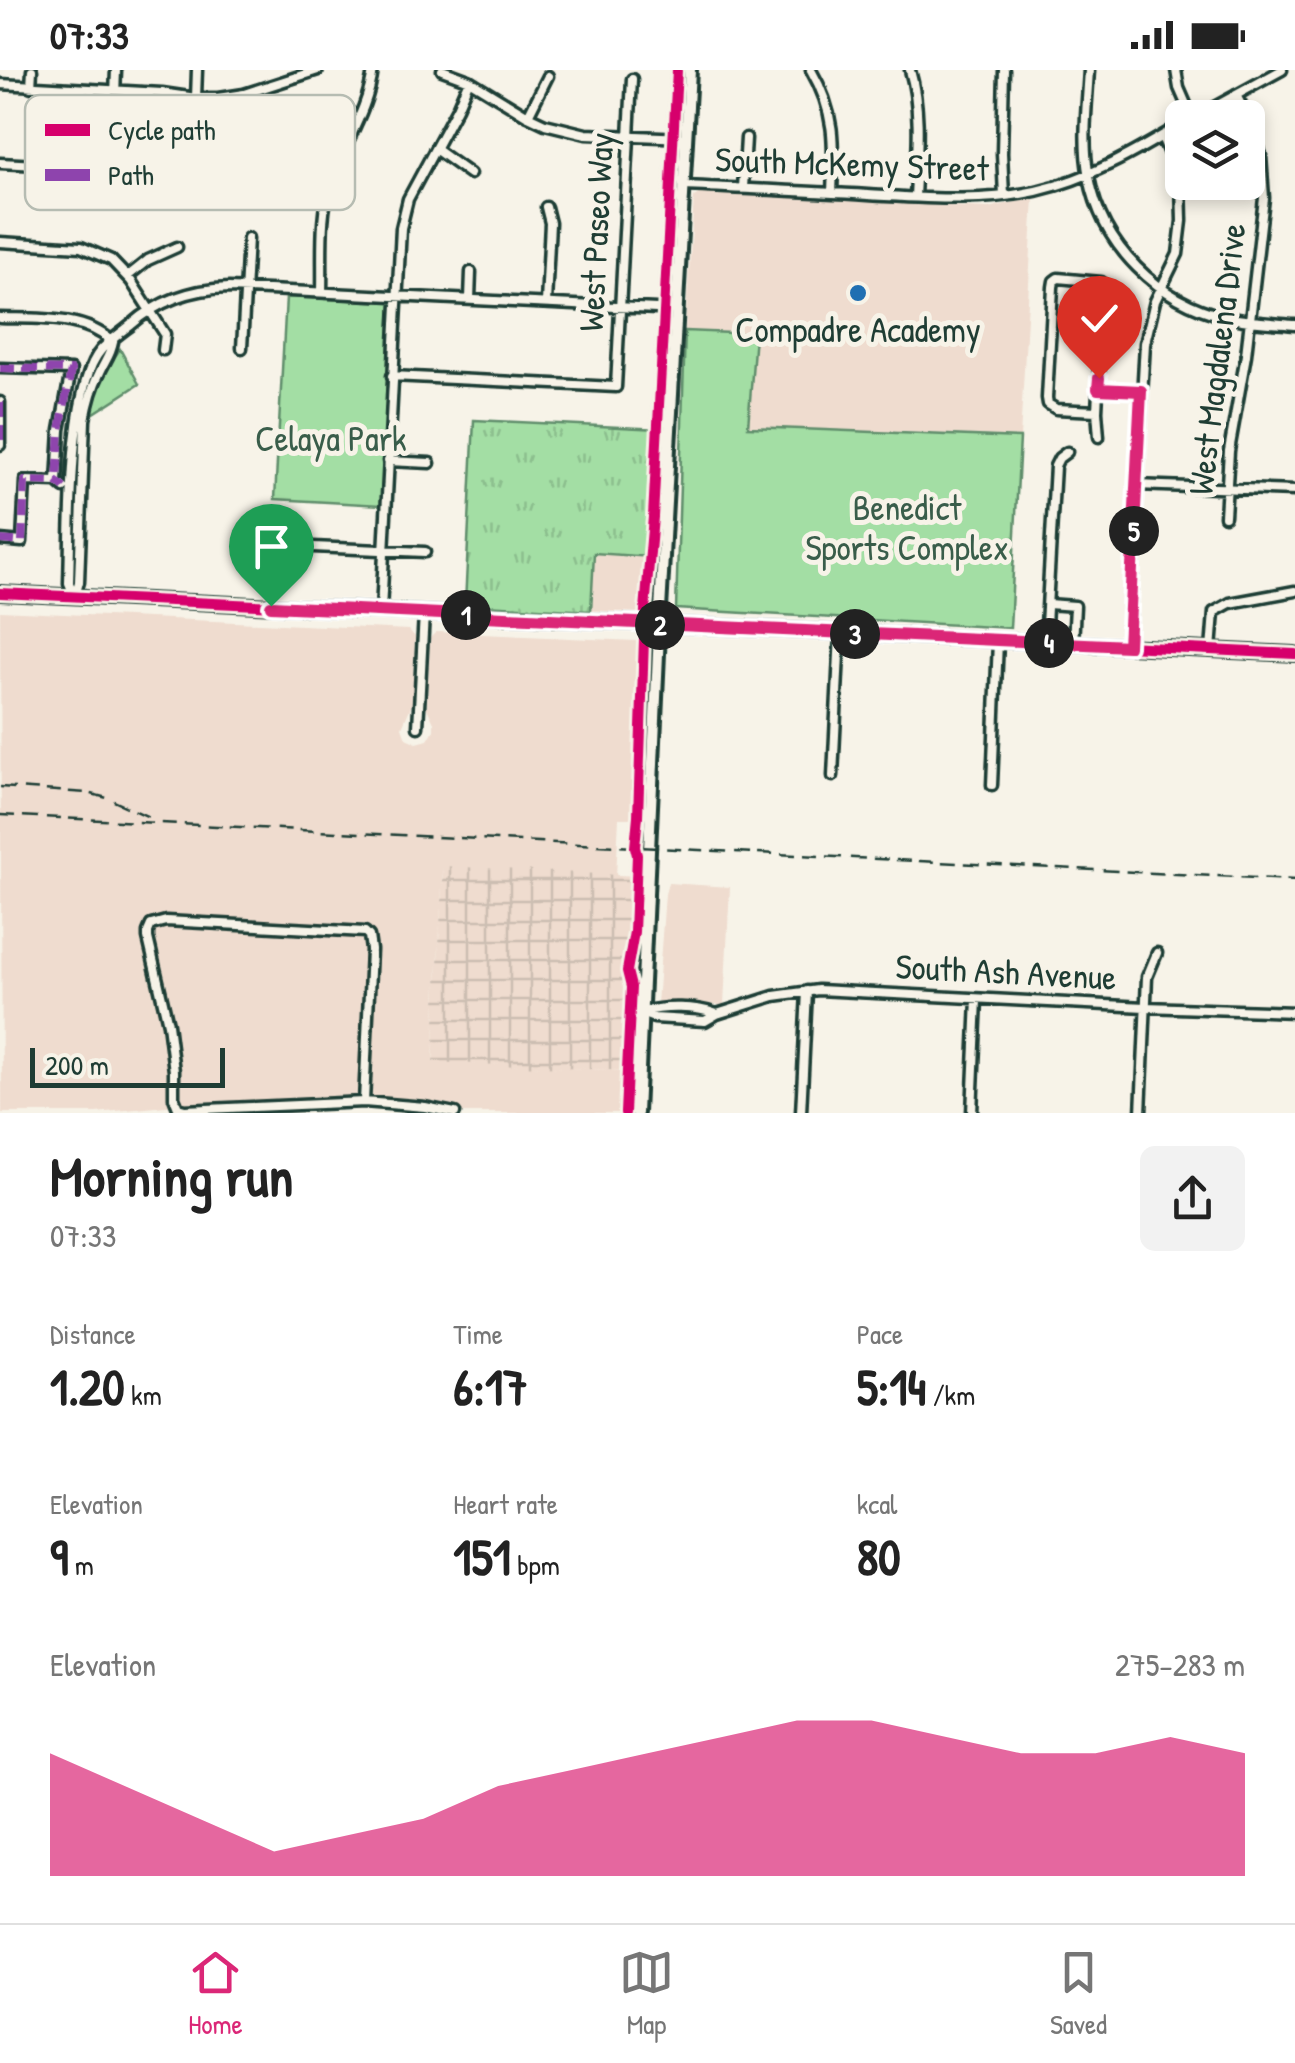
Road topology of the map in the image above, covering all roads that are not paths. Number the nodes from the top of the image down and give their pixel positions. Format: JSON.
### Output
{"nodes":[{"id":1,"x":32,"y":70,"type":"edge"},
{"id":2,"x":116,"y":70,"type":"edge"},
{"id":3,"x":197,"y":70,"type":"edge"},
{"id":4,"x":284,"y":70,"type":"edge"},
{"id":5,"x":318,"y":70,"type":"edge"},
{"id":6,"x":374,"y":70,"type":"edge"},
{"id":7,"x":442,"y":70,"type":"edge"},
{"id":8,"x":690,"y":70,"type":"edge"},
{"id":9,"x":810,"y":70,"type":"edge"},
{"id":10,"x":910,"y":70,"type":"edge"},
{"id":11,"x":1004,"y":70,"type":"edge"},
{"id":12,"x":1089,"y":70,"type":"edge"},
{"id":13,"x":1176,"y":70,"type":"edge"},
{"id":14,"x":1282,"y":70,"type":"edge"},
{"id":15,"x":1267,"y":74,"type":"edge"},
{"id":16,"x":548,"y":76,"type":"dead end"},
{"id":17,"x":632,"y":79,"type":"dead end"},
{"id":18,"x":286,"y":80,"type":"junction"},
{"id":19,"x":469,"y":80,"type":"junction"},
{"id":20,"x":0,"y":84,"type":"edge"},
{"id":21,"x":32,"y":86,"type":"junction"},
{"id":22,"x":115,"y":90,"type":"junction"},
{"id":23,"x":115,"y":95,"type":"edge"},
{"id":24,"x":176,"y":95,"type":"edge"},
{"id":25,"x":196,"y":95,"type":"edge"},
{"id":26,"x":238,"y":95,"type":"edge"},
{"id":27,"x":1236,"y":95,"type":"junction"},
{"id":28,"x":1184,"y":100,"type":"edge"},
{"id":29,"x":1227,"y":100,"type":"edge"},
{"id":30,"x":528,"y":116,"type":"junction"},
{"id":31,"x":355,"y":127,"type":"edge"},
{"id":32,"x":1165,"y":134,"type":"edge"},
{"id":33,"x":629,"y":135,"type":"junction"},
{"id":34,"x":1162,"y":136,"type":"junction"},
{"id":35,"x":686,"y":138,"type":"junction"},
{"id":36,"x":746,"y":138,"type":"dead end"},
{"id":37,"x":435,"y":148,"type":"junction"},
{"id":38,"x":0,"y":163,"type":"edge"},
{"id":39,"x":25,"y":164,"type":"edge"},
{"id":40,"x":470,"y":174,"type":"dead end"},
{"id":41,"x":1088,"y":174,"type":"junction"},
{"id":42,"x":684,"y":186,"type":"junction"},
{"id":43,"x":743,"y":188,"type":"junction"},
{"id":44,"x":832,"y":193,"type":"junction"},
{"id":45,"x":1004,"y":196,"type":"junction"},
{"id":46,"x":915,"y":197,"type":"junction"},
{"id":47,"x":546,"y":206,"type":"dead end"},
{"id":48,"x":325,"y":210,"type":"edge"},
{"id":49,"x":248,"y":238,"type":"dead end"},
{"id":50,"x":0,"y":242,"type":"edge"},
{"id":51,"x":177,"y":247,"type":"dead end"},
{"id":52,"x":471,"y":272,"type":"dead end"},
{"id":53,"x":128,"y":276,"type":"junction"},
{"id":54,"x":245,"y":288,"type":"junction"},
{"id":55,"x":1161,"y":288,"type":"junction"},
{"id":56,"x":322,"y":292,"type":"junction"},
{"id":57,"x":397,"y":296,"type":"junction"},
{"id":58,"x":470,"y":299,"type":"junction"},
{"id":59,"x":546,"y":303,"type":"junction"},
{"id":60,"x":620,"y":306,"type":"junction"},
{"id":61,"x":677,"y":310,"type":"junction"},
{"id":62,"x":150,"y":311,"type":"junction"},
{"id":63,"x":0,"y":318,"type":"edge"},
{"id":64,"x":1251,"y":320,"type":"junction"},
{"id":65,"x":1295,"y":325,"type":"edge"},
{"id":66,"x":113,"y":342,"type":"junction"},
{"id":67,"x":242,"y":348,"type":"dead end"},
{"id":68,"x":164,"y":350,"type":"dead end"},
{"id":69,"x":0,"y":368,"type":"edge"},
{"id":70,"x":392,"y":376,"type":"junction"},
{"id":71,"x":1098,"y":389,"type":"junction"},
{"id":72,"x":1141,"y":391,"type":"junction"},
{"id":73,"x":0,"y":402,"type":"edge"},
{"id":74,"x":1096,"y":411,"type":"junction"},
{"id":75,"x":1098,"y":437,"type":"dead end"},
{"id":76,"x":0,"y":445,"type":"edge"},
{"id":77,"x":1067,"y":452,"type":"dead end"},
{"id":78,"x":388,"y":461,"type":"junction"},
{"id":79,"x":430,"y":463,"type":"dead end"},
{"id":80,"x":1136,"y":485,"type":"junction"},
{"id":81,"x":1226,"y":490,"type":"junction"},
{"id":82,"x":1295,"y":491,"type":"edge"},
{"id":83,"x":1225,"y":516,"type":"dead end"},
{"id":84,"x":0,"y":540,"type":"edge"},
{"id":85,"x":313,"y":547,"type":"dead end"},
{"id":86,"x":383,"y":550,"type":"junction"},
{"id":87,"x":425,"y":552,"type":"dead end"},
{"id":88,"x":1295,"y":590,"type":"edge"},
{"id":89,"x":0,"y":593,"type":"edge"},
{"id":90,"x":74,"y":597,"type":"junction"},
{"id":91,"x":1048,"y":604,"type":"junction"},
{"id":92,"x":381,"y":611,"type":"junction"},
{"id":93,"x":424,"y":613,"type":"junction"},
{"id":94,"x":660,"y":625,"type":"junction"},
{"id":95,"x":840,"y":633,"type":"junction"},
{"id":96,"x":998,"y":640,"type":"junction"},
{"id":97,"x":1045,"y":643,"type":"junction"},
{"id":98,"x":1073,"y":644,"type":"junction"},
{"id":99,"x":1128,"y":646,"type":"junction"},
{"id":100,"x":1211,"y":650,"type":"junction"},
{"id":101,"x":1295,"y":654,"type":"edge"},
{"id":102,"x":418,"y":727,"type":"dead end"},
{"id":103,"x":833,"y":776,"type":"dead end"},
{"id":104,"x":992,"y":785,"type":"dead end"},
{"id":105,"x":1157,"y":953,"type":"dead end"},
{"id":106,"x":806,"y":991,"type":"junction"},
{"id":107,"x":977,"y":999,"type":"junction"},
{"id":108,"x":1146,"y":1008,"type":"junction"},
{"id":109,"x":642,"y":1012,"type":"junction"},
{"id":110,"x":1295,"y":1012,"type":"edge"},
{"id":111,"x":364,"y":1102,"type":"junction"},
{"id":112,"x":411,"y":1109,"type":"edge"},
{"id":113,"x":455,"y":1113,"type":"edge"},
{"id":114,"x":637,"y":1113,"type":"edge"},
{"id":115,"x":802,"y":1113,"type":"edge"},
{"id":116,"x":972,"y":1113,"type":"edge"},
{"id":117,"x":1141,"y":1113,"type":"edge"}],
"edges":[{"from":1,"to":21,"type":"street"},
{"from":2,"to":22,"type":"street"},
{"from":3,"to":25,"type":"street"},
{"from":4,"to":18,"type":"street"},
{"from":5,"to":18,"type":"street"},
{"from":6,"to":31,"type":"street"},
{"from":7,"to":19,"type":"street"},
{"from":8,"to":35,"type":"main road"},
{"from":9,"to":44,"type":"street"},
{"from":10,"to":46,"type":"street"},
{"from":11,"to":45,"type":"street"},
{"from":12,"to":41,"type":"street"},
{"from":13,"to":28,"type":"street"},
{"from":14,"to":15,"type":"street"},
{"from":15,"to":27,"type":"street"},
{"from":16,"to":30,"type":"street"},
{"from":17,"to":33,"type":"street","name":"West Paseo Way"},
{"from":18,"to":26,"type":"street"},
{"from":19,"to":30,"type":"street"},
{"from":19,"to":37,"type":"street"},
{"from":20,"to":21,"type":"street"},
{"from":21,"to":22,"type":"street"},
{"from":22,"to":23,"type":"street"},
{"from":22,"to":24,"type":"street"},
{"from":27,"to":29,"type":"street"},
{"from":27,"to":64,"type":"street","name":"West Magdalena Drive"},
{"from":30,"to":33,"type":"street"},
{"from":32,"to":34,"type":"street","name":"South McKemy Street"},
{"from":33,"to":35,"type":"street"},
{"from":33,"to":60,"type":"street","name":"West Paseo Way"},
{"from":34,"to":41,"type":"street","name":"South McKemy Street"},
{"from":34,"to":55,"type":"street"},
{"from":35,"to":42,"type":"main road"},
{"from":36,"to":43,"type":"street"},
{"from":37,"to":40,"type":"street"},
{"from":37,"to":57,"type":"street"},
{"from":38,"to":39,"type":"street"},
{"from":41,"to":45,"type":"street","name":"South McKemy Street"},
{"from":41,"to":55,"type":"street"},
{"from":42,"to":43,"type":"street","name":"South McKemy Street"},
{"from":42,"to":61,"type":"main road"},
{"from":43,"to":44,"type":"street","name":"South McKemy Street"},
{"from":44,"to":46,"type":"street","name":"South McKemy Street"},
{"from":45,"to":46,"type":"street","name":"South McKemy Street"},
{"from":47,"to":59,"type":"street"},
{"from":48,"to":56,"type":"street"},
{"from":49,"to":54,"type":"street"},
{"from":50,"to":53,"type":"street"},
{"from":51,"to":53,"type":"street"},
{"from":52,"to":58,"type":"street"},
{"from":53,"to":62,"type":"street"},
{"from":54,"to":56,"type":"street"},
{"from":54,"to":62,"type":"street"},
{"from":54,"to":67,"type":"street"},
{"from":55,"to":64,"type":"street"},
{"from":55,"to":72,"type":"street"},
{"from":56,"to":57,"type":"street"},
{"from":57,"to":58,"type":"street"},
{"from":57,"to":70,"type":"street"},
{"from":58,"to":59,"type":"street"},
{"from":59,"to":60,"type":"street"},
{"from":60,"to":61,"type":"street"},
{"from":60,"to":70,"type":"street","name":"West Paseo Way"},
{"from":61,"to":94,"type":"main road"},
{"from":62,"to":66,"type":"street"},
{"from":62,"to":68,"type":"street"},
{"from":63,"to":66,"type":"street"},
{"from":64,"to":65,"type":"street"},
{"from":64,"to":81,"type":"street","name":"West Magdalena Drive"},
{"from":66,"to":90,"type":"street"},
{"from":69,"to":84,"type":"street"},
{"from":70,"to":78,"type":"street"},
{"from":71,"to":72,"type":"street"},
{"from":71,"to":74,"type":"street"},
{"from":71,"to":74,"type":"street"},
{"from":72,"to":80,"type":"street"},
{"from":73,"to":76,"type":"street"},
{"from":74,"to":75,"type":"street"},
{"from":77,"to":91,"type":"street"},
{"from":78,"to":79,"type":"street"},
{"from":78,"to":86,"type":"street"},
{"from":80,"to":81,"type":"street"},
{"from":80,"to":99,"type":"street"},
{"from":81,"to":82,"type":"street"},
{"from":81,"to":83,"type":"street","name":"West Magdalena Drive"},
{"from":85,"to":86,"type":"street"},
{"from":86,"to":87,"type":"street"},
{"from":86,"to":92,"type":"street"},
{"from":88,"to":100,"type":"street"},
{"from":89,"to":90,"type":"main road"},
{"from":90,"to":92,"type":"main road"},
{"from":91,"to":97,"type":"street"},
{"from":91,"to":98,"type":"street"},
{"from":92,"to":93,"type":"main road"},
{"from":93,"to":94,"type":"main road"},
{"from":93,"to":102,"type":"street"},
{"from":94,"to":95,"type":"main road"},
{"from":94,"to":109,"type":"main road"},
{"from":95,"to":96,"type":"main road"},
{"from":95,"to":103,"type":"street"},
{"from":96,"to":97,"type":"main road"},
{"from":96,"to":104,"type":"street"},
{"from":97,"to":98,"type":"main road"},
{"from":98,"to":99,"type":"main road"},
{"from":99,"to":100,"type":"main road"},
{"from":100,"to":101,"type":"main road"},
{"from":105,"to":108,"type":"street"},
{"from":106,"to":107,"type":"street","name":"South Ash Avenue"},
{"from":106,"to":109,"type":"street","name":"South Ash Avenue"},
{"from":106,"to":115,"type":"street"},
{"from":107,"to":108,"type":"street","name":"South Ash Avenue"},
{"from":107,"to":116,"type":"street"},
{"from":108,"to":110,"type":"street","name":"South Ash Avenue"},
{"from":108,"to":117,"type":"street"},
{"from":109,"to":114,"type":"main road"},
{"from":111,"to":111,"type":"street"},
{"from":111,"to":112,"type":"street"},
{"from":112,"to":113,"type":"street"}]}
